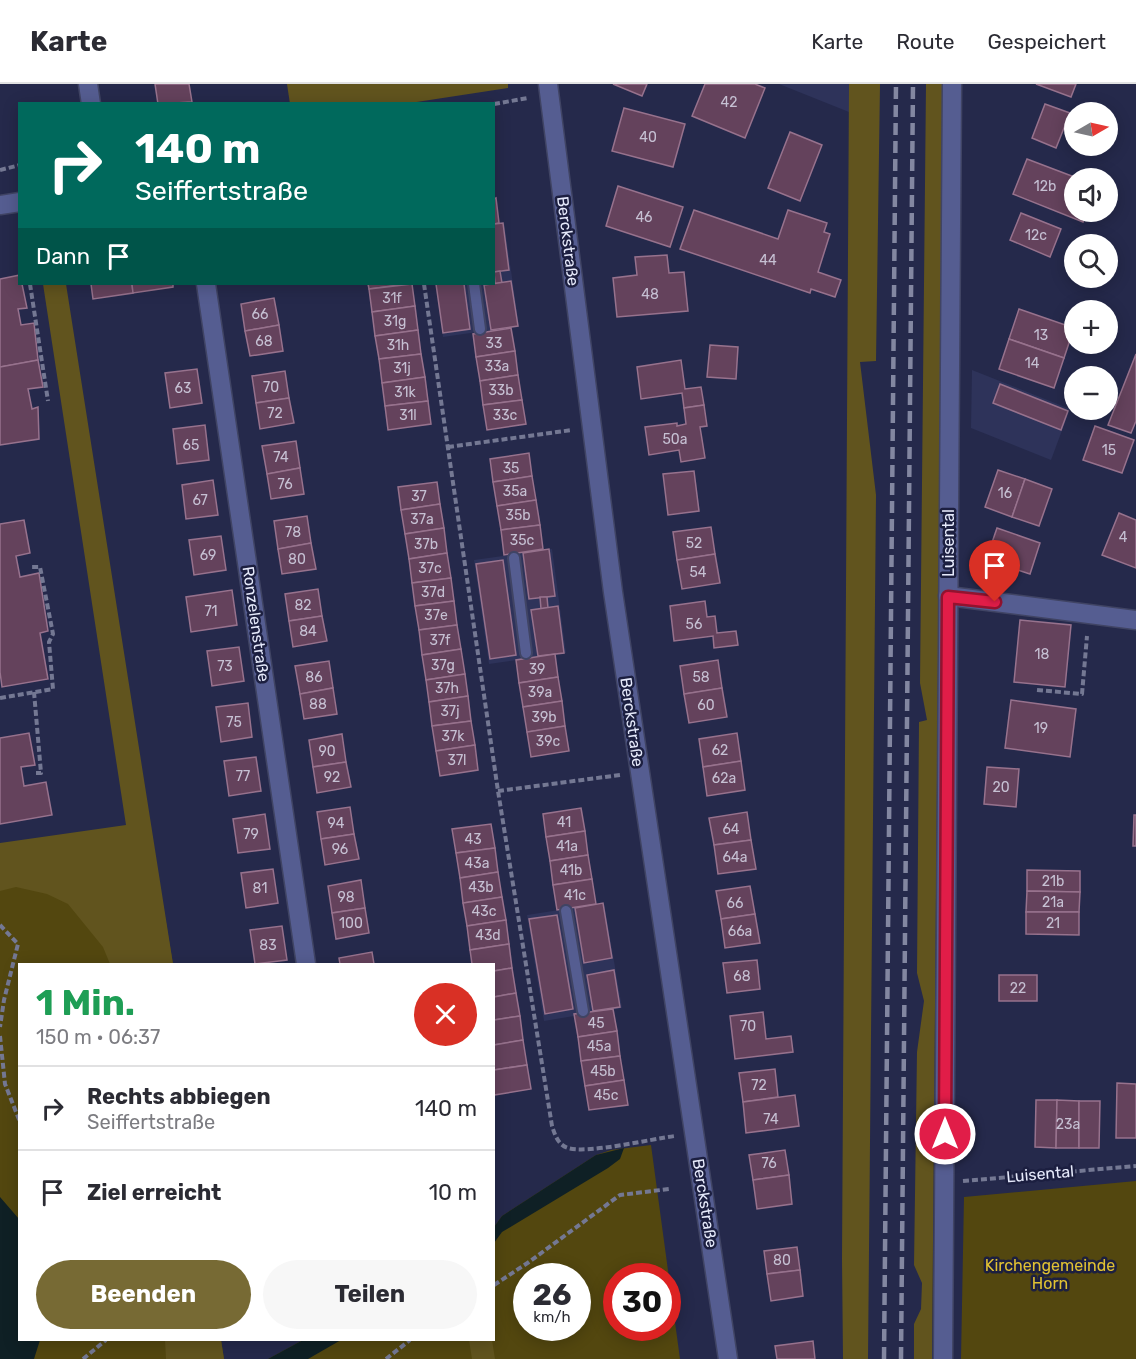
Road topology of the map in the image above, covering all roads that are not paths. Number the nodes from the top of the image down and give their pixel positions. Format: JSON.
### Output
{"nodes":[{"id":1,"x":88,"y":84,"type":"edge"},
{"id":2,"x":952,"y":84,"type":"edge"},
{"id":3,"x":549,"y":89,"type":"edge"},
{"id":4,"x":91,"y":102,"type":"edge"},
{"id":5,"x":18,"y":202,"type":"edge"},
{"id":6,"x":0,"y":205,"type":"edge"},
{"id":7,"x":206,"y":285,"type":"edge"},
{"id":8,"x":474,"y":285,"type":"edge"},
{"id":9,"x":480,"y":329,"type":"dead end"},
{"id":10,"x":514,"y":558,"type":"dead end"},
{"id":11,"x":948,"y":597,"type":"junction"},
{"id":12,"x":1136,"y":620,"type":"edge"},
{"id":13,"x":526,"y":652,"type":"dead end"},
{"id":14,"x":566,"y":911,"type":"dead end"},
{"id":15,"x":306,"y":963,"type":"edge"},
{"id":16,"x":583,"y":1011,"type":"dead end"},
{"id":17,"x":728,"y":1359,"type":"edge"},
{"id":18,"x":943,"y":1359,"type":"edge"}],
"edges":[{"from":1,"to":4,"type":"street"},
{"from":2,"to":11,"type":"street","name":"Luisental"},
{"from":3,"to":17,"type":"street","name":"Berckstraße"},
{"from":5,"to":6,"type":"street"},
{"from":7,"to":15,"type":"street","name":"Ronzelenstraße"},
{"from":8,"to":9,"type":"lane"},
{"from":10,"to":13,"type":"lane"},
{"from":11,"to":12,"type":"street"},
{"from":11,"to":18,"type":"street","name":"Luisental"},
{"from":14,"to":16,"type":"lane"}]}
